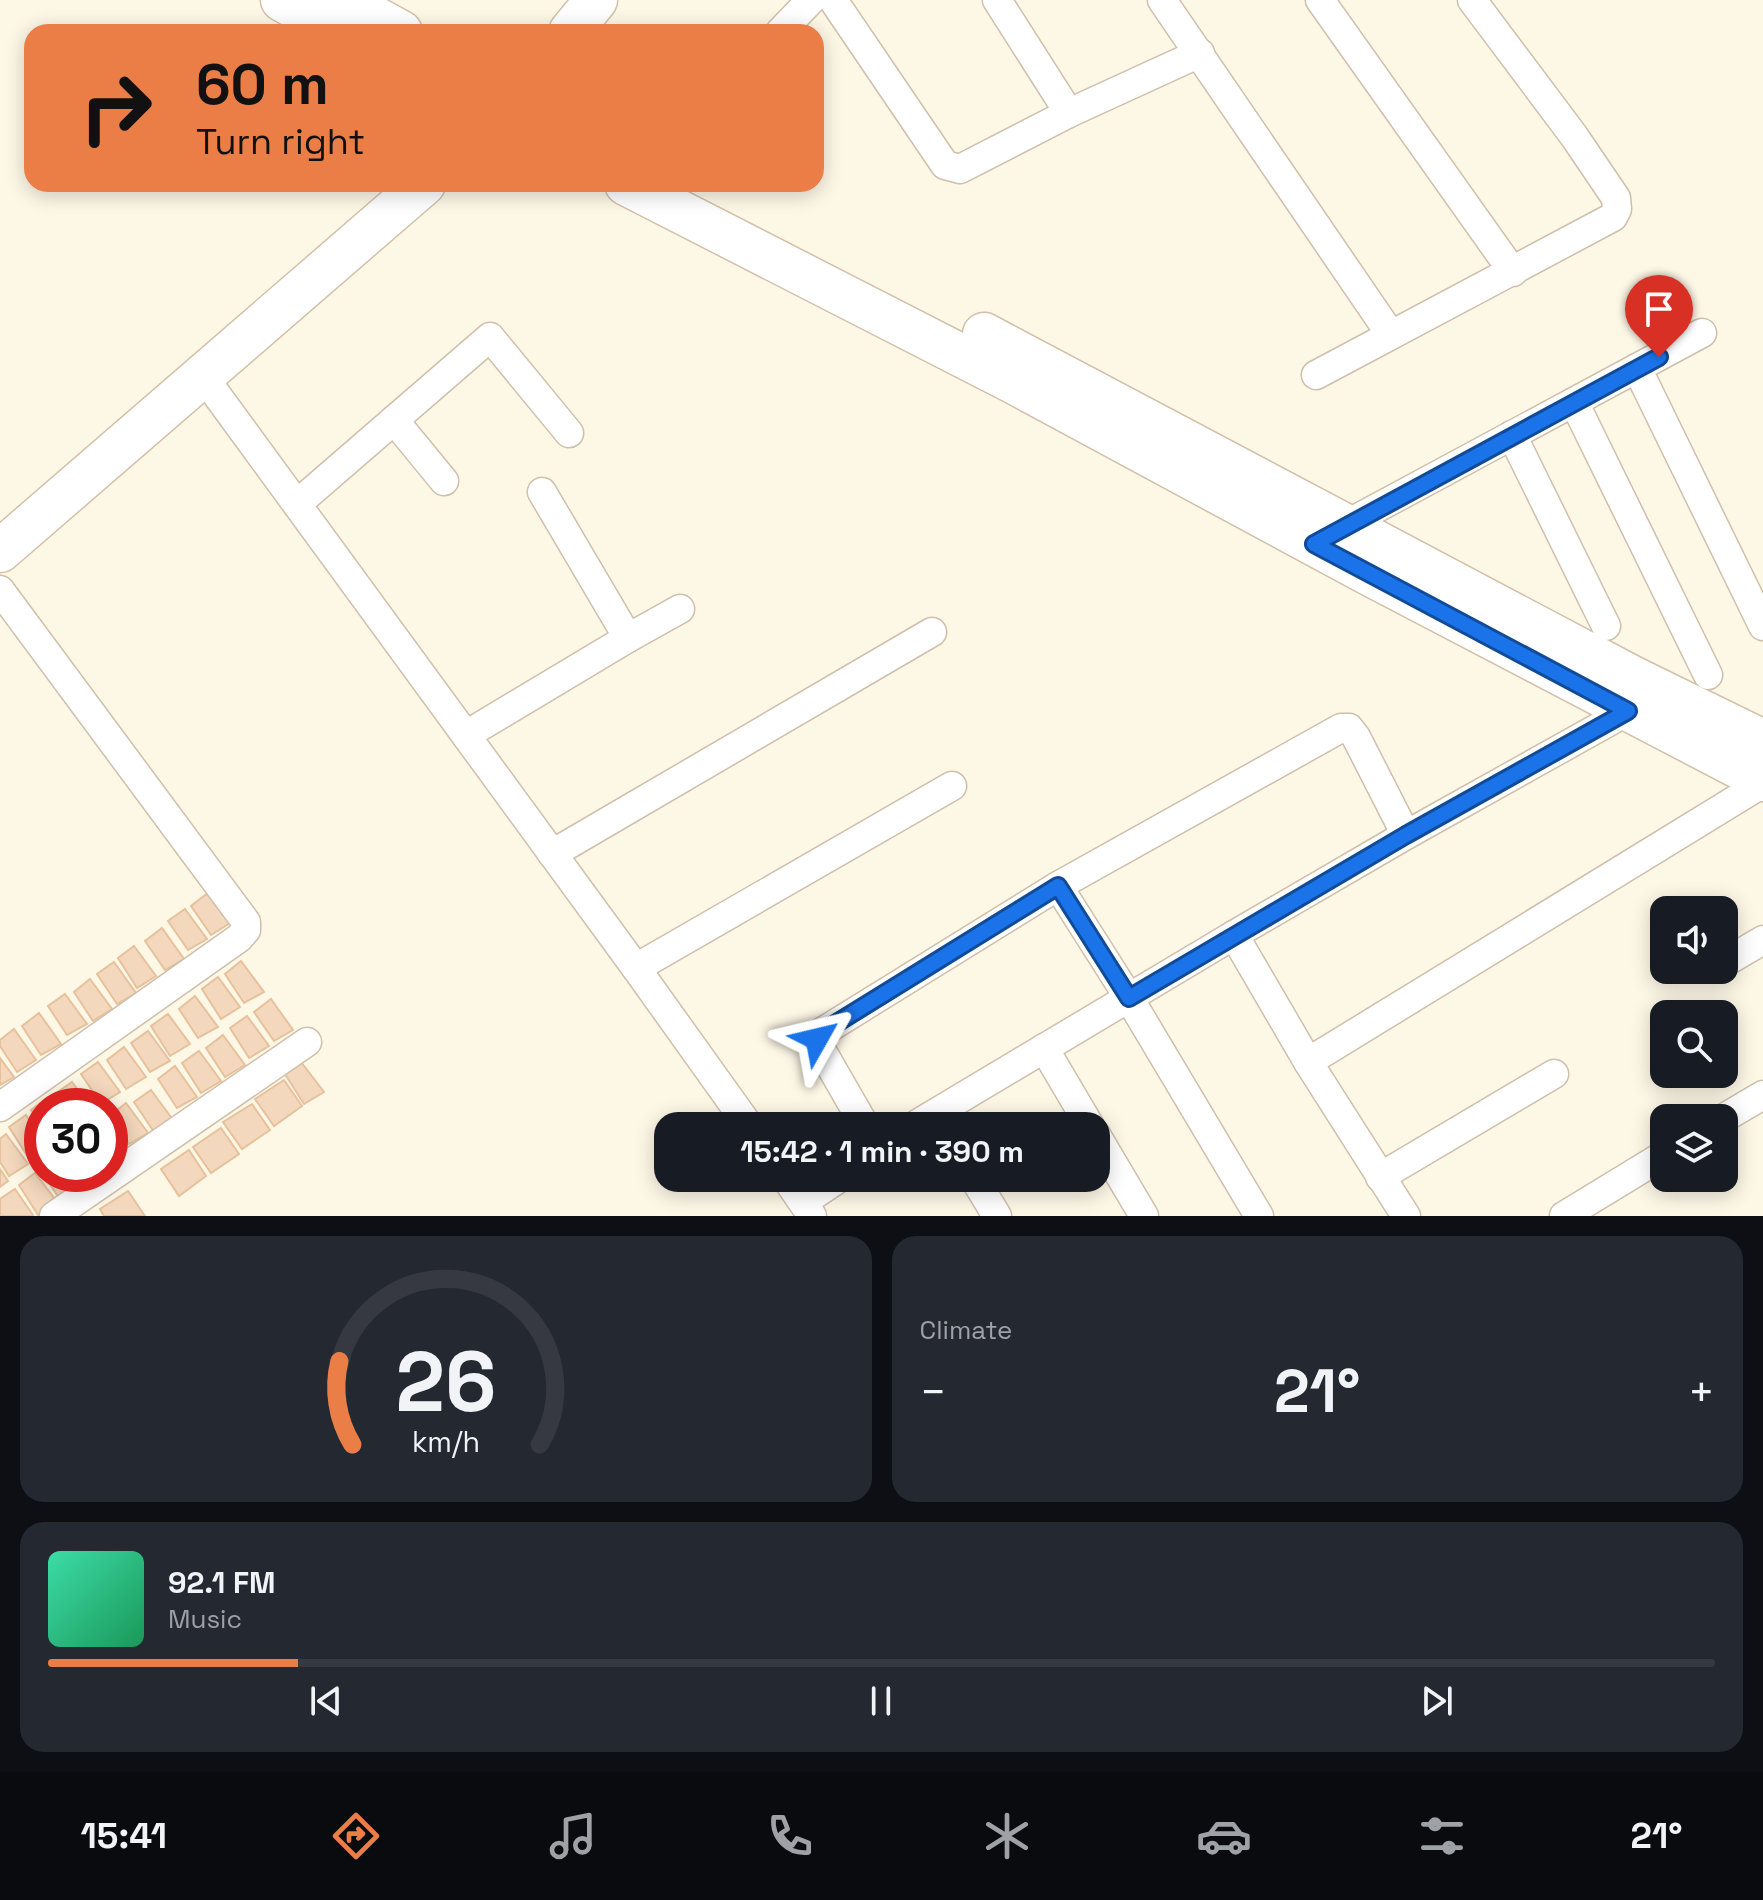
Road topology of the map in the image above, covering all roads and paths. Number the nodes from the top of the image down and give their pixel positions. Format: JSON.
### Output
{"nodes":[{"id":1,"x":282,"y":0,"type":"edge"},
{"id":2,"x":343,"y":0,"type":"edge"},
{"id":3,"x":596,"y":0,"type":"edge"},
{"id":4,"x":811,"y":0,"type":"edge"},
{"id":5,"x":833,"y":0,"type":"edge"},
{"id":6,"x":997,"y":0,"type":"edge"},
{"id":7,"x":1162,"y":0,"type":"edge"},
{"id":8,"x":1320,"y":0,"type":"edge"},
{"id":9,"x":1472,"y":0,"type":"edge"},
{"id":10,"x":326,"y":24,"type":"edge"},
{"id":11,"x":386,"y":24,"type":"edge"},
{"id":12,"x":576,"y":24,"type":"edge"},
{"id":13,"x":788,"y":24,"type":"edge"},
{"id":14,"x":1200,"y":53,"type":"junction"},
{"id":15,"x":1069,"y":113,"type":"junction"},
{"id":16,"x":415,"y":192,"type":"edge"},
{"id":17,"x":642,"y":192,"type":"edge"},
{"id":18,"x":705,"y":192,"type":"edge"},
{"id":19,"x":1513,"y":272,"type":"junction"},
{"id":20,"x":1702,"y":333,"type":"dead end"},
{"id":21,"x":1391,"y":335,"type":"junction"},
{"id":22,"x":1637,"y":368,"type":"junction"},
{"id":23,"x":1316,"y":375,"type":"dead end"},
{"id":24,"x":203,"y":376,"type":"junction"},
{"id":25,"x":1574,"y":402,"type":"junction"},
{"id":26,"x":394,"y":420,"type":"junction"},
{"id":27,"x":569,"y":433,"type":"dead end"},
{"id":28,"x":1512,"y":435,"type":"junction"},
{"id":29,"x":444,"y":481,"type":"dead end"},
{"id":30,"x":542,"y":492,"type":"dead end"},
{"id":31,"x":297,"y":504,"type":"junction"},
{"id":32,"x":1330,"y":534,"type":"junction"},
{"id":33,"x":0,"y":551,"type":"edge"},
{"id":34,"x":0,"y":590,"type":"edge"},
{"id":35,"x":680,"y":609,"type":"dead end"},
{"id":36,"x":1606,"y":626,"type":"dead end"},
{"id":37,"x":1763,"y":626,"type":"edge"},
{"id":38,"x":932,"y":632,"type":"dead end"},
{"id":39,"x":628,"y":638,"type":"junction"},
{"id":40,"x":1708,"y":675,"type":"dead end"},
{"id":41,"x":1628,"y":711,"type":"junction"},
{"id":42,"x":466,"y":735,"type":"junction"},
{"id":43,"x":1763,"y":741,"type":"edge"},
{"id":44,"x":1763,"y":781,"type":"edge"},
{"id":45,"x":952,"y":786,"type":"dead end"},
{"id":46,"x":1406,"y":835,"type":"junction"},
{"id":47,"x":552,"y":854,"type":"junction"},
{"id":48,"x":1058,"y":886,"type":"junction"},
{"id":49,"x":1234,"y":935,"type":"junction"},
{"id":50,"x":1763,"y":940,"type":"edge"},
{"id":51,"x":1738,"y":955,"type":"edge"},
{"id":52,"x":636,"y":968,"type":"junction"},
{"id":53,"x":1129,"y":998,"type":"junction"},
{"id":54,"x":307,"y":1042,"type":"dead end"},
{"id":55,"x":1044,"y":1048,"type":"junction"},
{"id":56,"x":1308,"y":1062,"type":"junction"},
{"id":57,"x":1554,"y":1074,"type":"dead end"},
{"id":58,"x":1763,"y":1095,"type":"edge"},
{"id":59,"x":0,"y":1107,"type":"edge"},
{"id":60,"x":1738,"y":1110,"type":"edge"},
{"id":61,"x":739,"y":1112,"type":"edge"},
{"id":62,"x":857,"y":1112,"type":"edge"},
{"id":63,"x":944,"y":1112,"type":"edge"},
{"id":64,"x":1082,"y":1112,"type":"edge"},
{"id":65,"x":1110,"y":1159,"type":"edge"},
{"id":66,"x":1650,"y":1165,"type":"edge"},
{"id":67,"x":1380,"y":1177,"type":"junction"},
{"id":68,"x":795,"y":1192,"type":"edge"},
{"id":69,"x":825,"y":1192,"type":"edge"},
{"id":70,"x":982,"y":1192,"type":"edge"},
{"id":71,"x":807,"y":1209,"type":"edge"},
{"id":72,"x":1582,"y":1211,"type":"edge"},
{"id":73,"x":54,"y":1216,"type":"edge"},
{"id":74,"x":997,"y":1216,"type":"edge"},
{"id":75,"x":1144,"y":1216,"type":"edge"},
{"id":76,"x":1259,"y":1216,"type":"edge"},
{"id":77,"x":1406,"y":1216,"type":"edge"}],
"edges":[{"from":1,"to":10,"type":"street"},
{"from":2,"to":11,"type":"street"},
{"from":3,"to":12,"type":"street"},
{"from":4,"to":13,"type":"street"},
{"from":5,"to":15,"type":"street"},
{"from":6,"to":15,"type":"street"},
{"from":7,"to":14,"type":"street"},
{"from":8,"to":19,"type":"street"},
{"from":9,"to":19,"type":"street"},
{"from":14,"to":15,"type":"street"},
{"from":14,"to":21,"type":"street"},
{"from":16,"to":24,"type":"street"},
{"from":17,"to":32,"type":"street"},
{"from":18,"to":32,"type":"street"},
{"from":19,"to":21,"type":"street"},
{"from":20,"to":22,"type":"street"},
{"from":21,"to":23,"type":"street"},
{"from":22,"to":25,"type":"street"},
{"from":22,"to":37,"type":"street"},
{"from":24,"to":31,"type":"street"},
{"from":24,"to":33,"type":"street"},
{"from":25,"to":28,"type":"street"},
{"from":25,"to":40,"type":"street"},
{"from":26,"to":27,"type":"street"},
{"from":26,"to":29,"type":"street"},
{"from":26,"to":31,"type":"street"},
{"from":28,"to":32,"type":"street"},
{"from":28,"to":36,"type":"street"},
{"from":30,"to":39,"type":"street"},
{"from":31,"to":42,"type":"street"},
{"from":32,"to":41,"type":"street"},
{"from":32,"to":43,"type":"street"},
{"from":34,"to":59,"type":"street"},
{"from":35,"to":39,"type":"street"},
{"from":38,"to":47,"type":"street"},
{"from":39,"to":42,"type":"street"},
{"from":41,"to":44,"type":"street"},
{"from":41,"to":46,"type":"street"},
{"from":42,"to":47,"type":"street"},
{"from":44,"to":56,"type":"street"},
{"from":45,"to":52,"type":"street"},
{"from":46,"to":48,"type":"street"},
{"from":46,"to":49,"type":"street"},
{"from":47,"to":52,"type":"street"},
{"from":48,"to":53,"type":"street"},
{"from":48,"to":62,"type":"street"},
{"from":49,"to":53,"type":"street"},
{"from":49,"to":56,"type":"street"},
{"from":50,"to":51,"type":"street"},
{"from":52,"to":61,"type":"street"},
{"from":53,"to":55,"type":"street"},
{"from":53,"to":76,"type":"street"},
{"from":54,"to":73,"type":"street"},
{"from":55,"to":63,"type":"street"},
{"from":55,"to":64,"type":"street"},
{"from":56,"to":67,"type":"street"},
{"from":57,"to":67,"type":"street"},
{"from":58,"to":60,"type":"street"},
{"from":65,"to":75,"type":"street"},
{"from":66,"to":72,"type":"street"},
{"from":67,"to":77,"type":"street"},
{"from":68,"to":71,"type":"street"},
{"from":69,"to":71,"type":"street"},
{"from":70,"to":74,"type":"street"}]}
